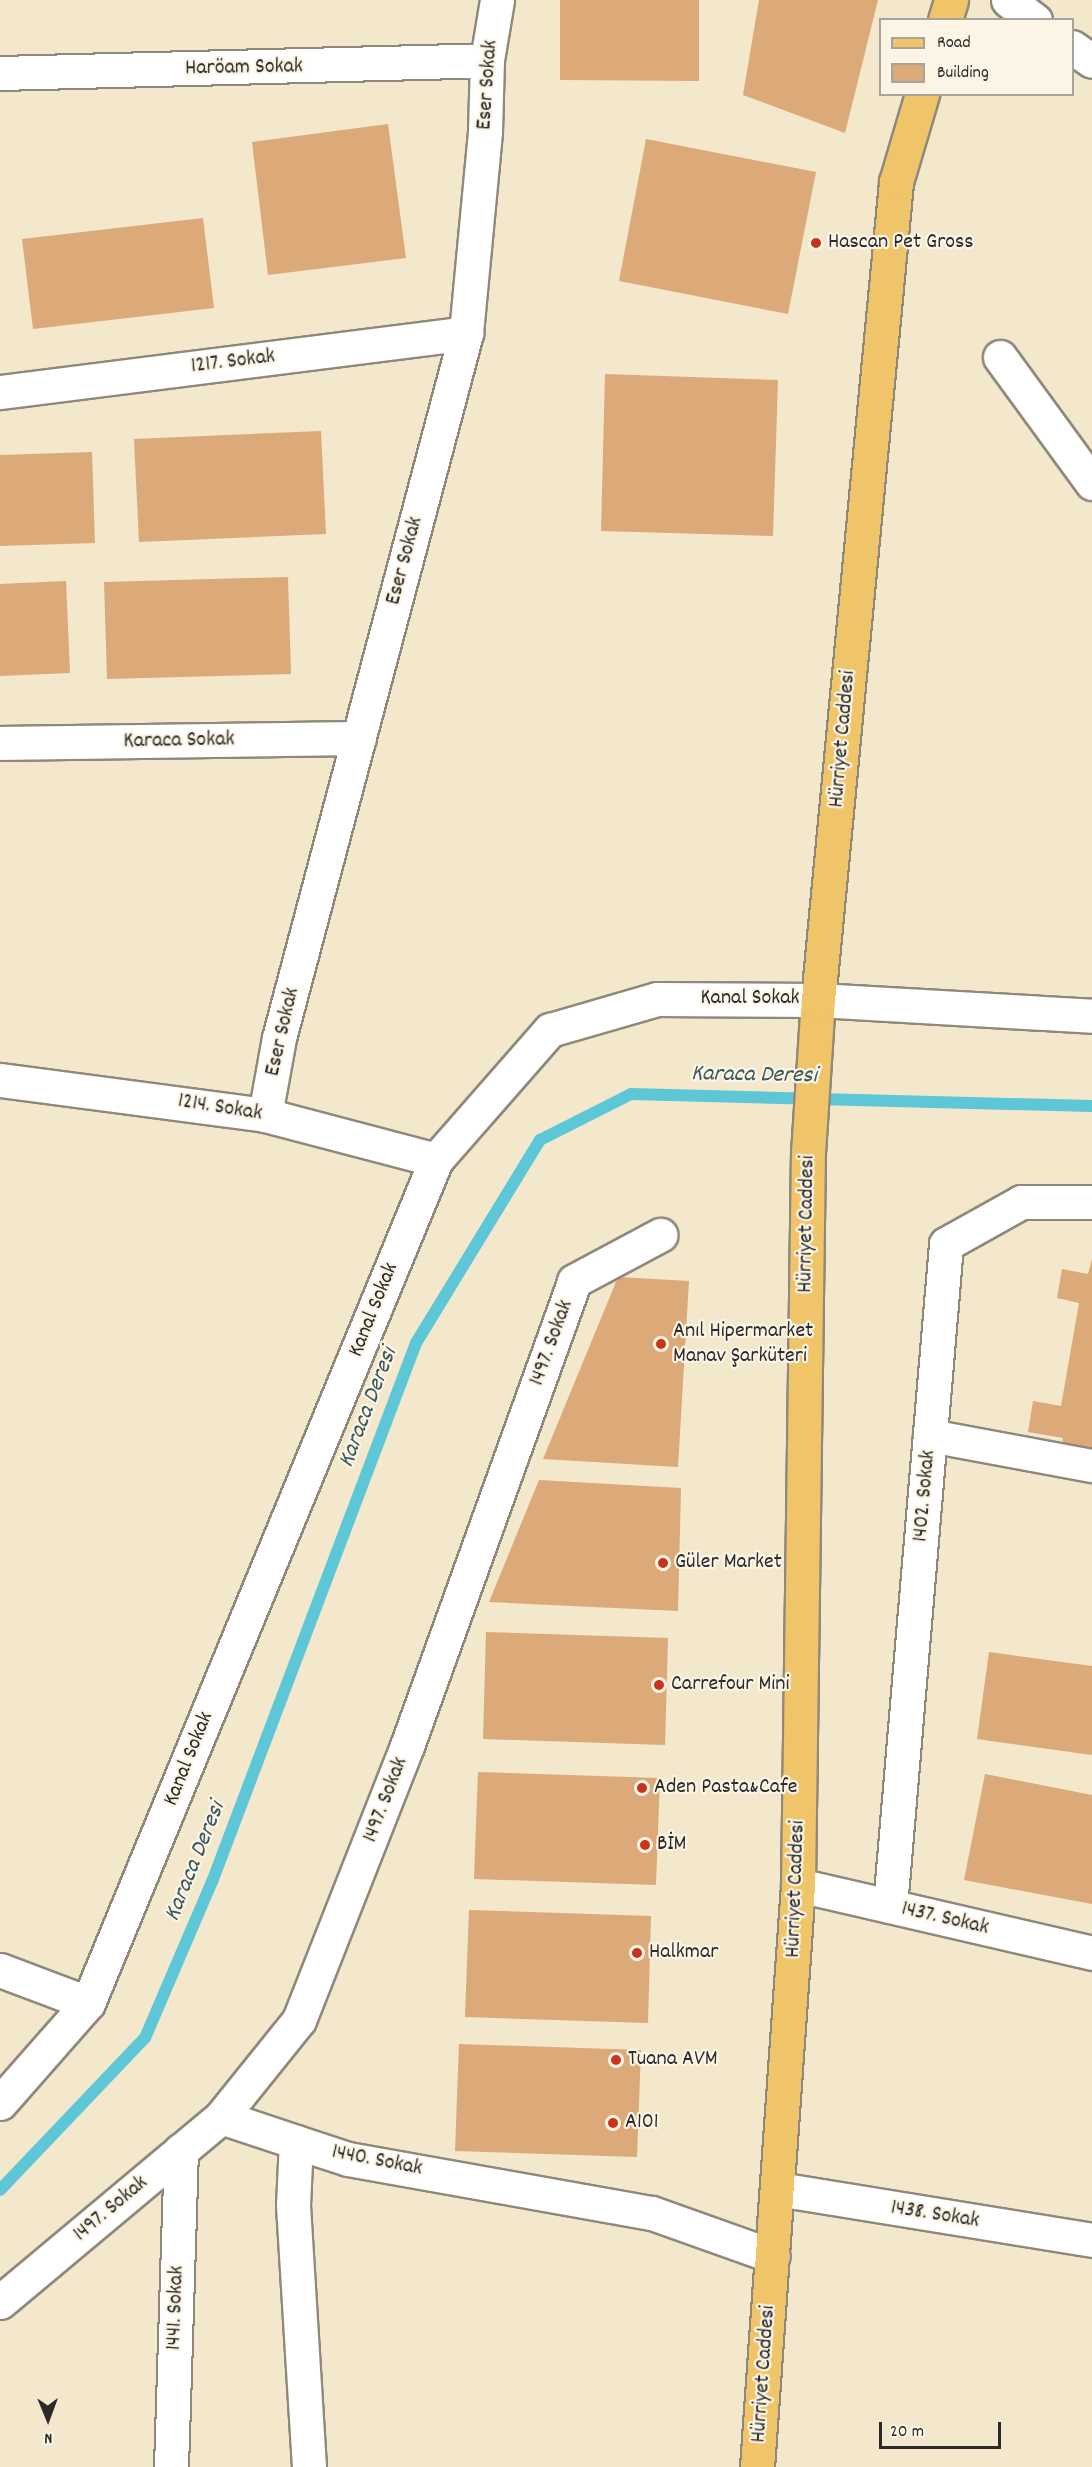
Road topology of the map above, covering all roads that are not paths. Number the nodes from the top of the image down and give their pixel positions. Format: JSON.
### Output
{"nodes":[{"id":1,"x":497,"y":0,"type":"edge"},
{"id":2,"x":951,"y":0,"type":"edge"},
{"id":3,"x":1008,"y":0,"type":"edge"},
{"id":4,"x":946,"y":18,"type":"edge"},
{"id":5,"x":1032,"y":18,"type":"edge"},
{"id":6,"x":1074,"y":48,"type":"edge"},
{"id":7,"x":488,"y":60,"type":"junction"},
{"id":8,"x":1092,"y":62,"type":"edge"},
{"id":9,"x":0,"y":73,"type":"edge"},
{"id":10,"x":921,"y":96,"type":"edge"},
{"id":11,"x":466,"y":333,"type":"junction"},
{"id":12,"x":1000,"y":357,"type":"dead end"},
{"id":13,"x":0,"y":392,"type":"edge"},
{"id":14,"x":1092,"y":483,"type":"edge"},
{"id":15,"x":359,"y":738,"type":"junction"},
{"id":16,"x":0,"y":744,"type":"edge"},
{"id":17,"x":818,"y":1000,"type":"junction"},
{"id":18,"x":1092,"y":1016,"type":"edge"},
{"id":19,"x":0,"y":1080,"type":"edge"},
{"id":20,"x":265,"y":1115,"type":"junction"},
{"id":21,"x":436,"y":1160,"type":"junction"},
{"id":22,"x":1092,"y":1202,"type":"edge"},
{"id":23,"x":660,"y":1235,"type":"dead end"},
{"id":24,"x":930,"y":1436,"type":"junction"},
{"id":25,"x":1092,"y":1466,"type":"edge"},
{"id":26,"x":798,"y":1885,"type":"junction"},
{"id":27,"x":890,"y":1906,"type":"junction"},
{"id":28,"x":1092,"y":1953,"type":"edge"},
{"id":29,"x":0,"y":1970,"type":"edge"},
{"id":30,"x":88,"y":2003,"type":"junction"},
{"id":31,"x":0,"y":2103,"type":"edge"},
{"id":32,"x":221,"y":2117,"type":"junction"},
{"id":33,"x":296,"y":2142,"type":"junction"},
{"id":34,"x":182,"y":2150,"type":"junction"},
{"id":35,"x":778,"y":2189,"type":"junction"},
{"id":36,"x":1092,"y":2240,"type":"edge"},
{"id":37,"x":773,"y":2256,"type":"junction"},
{"id":38,"x":0,"y":2302,"type":"edge"},
{"id":39,"x":171,"y":2467,"type":"edge"},
{"id":40,"x":309,"y":2467,"type":"edge"},
{"id":41,"x":757,"y":2467,"type":"edge"}],
"edges":[{"from":1,"to":7,"type":"street","name":"Eser Sokak"},
{"from":2,"to":4,"type":"main road"},
{"from":3,"to":5,"type":"street"},
{"from":6,"to":8,"type":"street"},
{"from":7,"to":9,"type":"street","name":"Haröam Sokak"},
{"from":7,"to":11,"type":"street","name":"Eser Sokak"},
{"from":10,"to":17,"type":"main road","name":"Hürriyet Caddesi"},
{"from":11,"to":13,"type":"street","name":"1217. Sokak"},
{"from":11,"to":15,"type":"street","name":"Eser Sokak"},
{"from":12,"to":14,"type":"street"},
{"from":15,"to":16,"type":"street","name":"Karaca Sokak"},
{"from":15,"to":20,"type":"street","name":"Eser Sokak"},
{"from":17,"to":18,"type":"street","name":"Kanal Sokak"},
{"from":17,"to":21,"type":"street","name":"Kanal Sokak"},
{"from":17,"to":26,"type":"main road","name":"Hürriyet Caddesi"},
{"from":19,"to":20,"type":"street","name":"1214. Sokak"},
{"from":20,"to":21,"type":"street","name":"1214. Sokak"},
{"from":21,"to":30,"type":"street","name":"Kanal Sokak"},
{"from":22,"to":24,"type":"street","name":"1402. Sokak"},
{"from":23,"to":32,"type":"street","name":"1497. Sokak"},
{"from":24,"to":25,"type":"street"},
{"from":24,"to":27,"type":"street","name":"1402. Sokak"},
{"from":26,"to":27,"type":"street","name":"1437. Sokak"},
{"from":26,"to":35,"type":"main road","name":"Hürriyet Caddesi"},
{"from":27,"to":28,"type":"street","name":"1437. Sokak"},
{"from":29,"to":30,"type":"street"},
{"from":30,"to":31,"type":"street","name":"Kanal Sokak"},
{"from":32,"to":33,"type":"street","name":"1440. Sokak"},
{"from":32,"to":34,"type":"street","name":"1497. Sokak"},
{"from":33,"to":37,"type":"street","name":"1440. Sokak"},
{"from":33,"to":40,"type":"street"},
{"from":34,"to":38,"type":"street","name":"1497. Sokak"},
{"from":34,"to":39,"type":"street","name":"1441. Sokak"},
{"from":35,"to":36,"type":"street","name":"1438. Sokak"},
{"from":35,"to":37,"type":"main road","name":"Hürriyet Caddesi"},
{"from":37,"to":41,"type":"main road","name":"Hürriyet Caddesi"}]}
